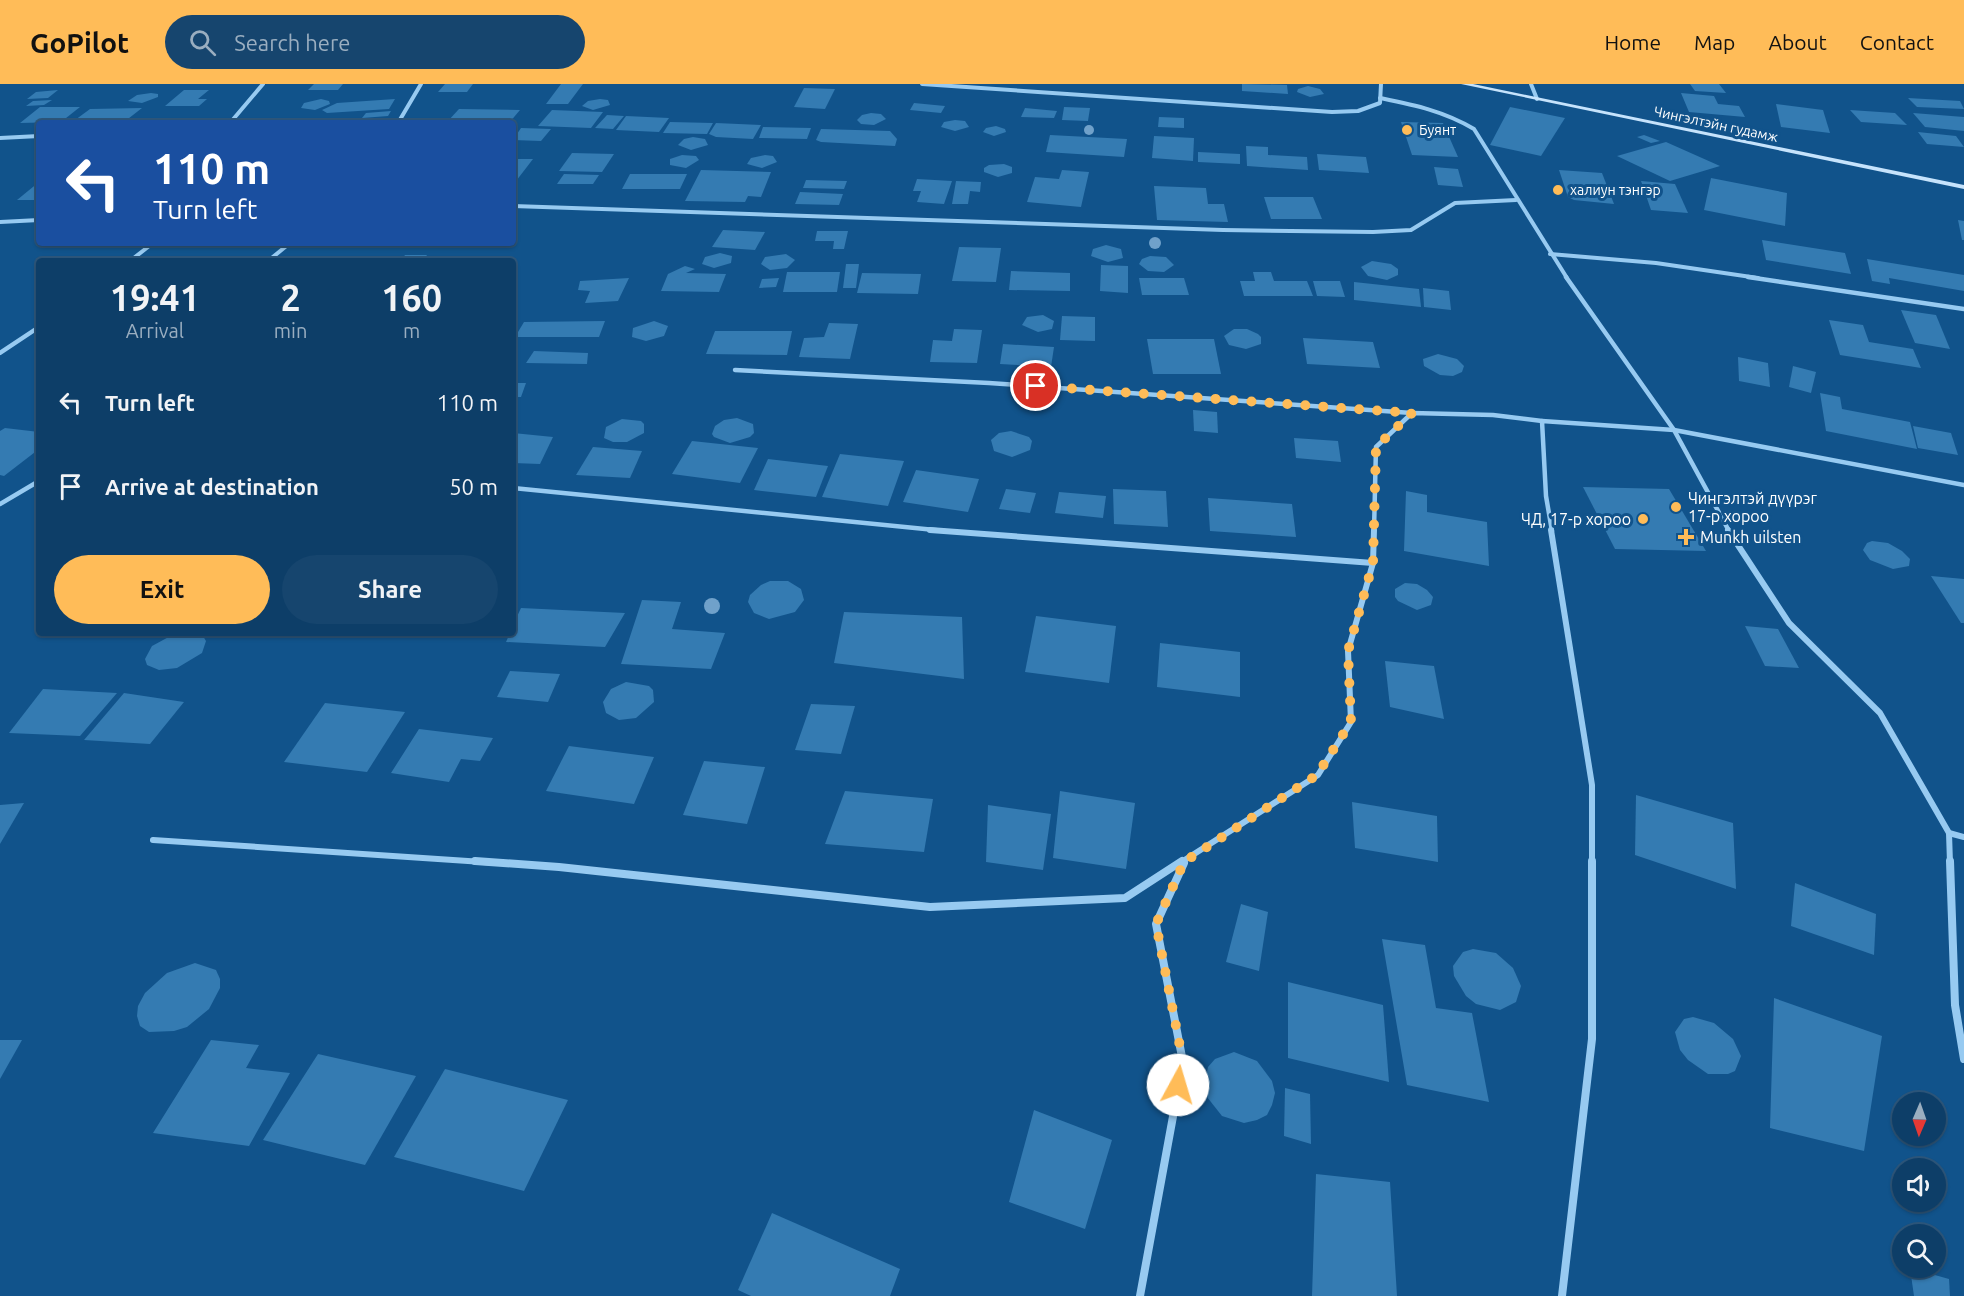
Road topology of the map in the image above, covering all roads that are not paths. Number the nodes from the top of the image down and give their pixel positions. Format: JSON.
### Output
{"nodes":[{"id":1,"x":263,"y":84,"type":"edge"},
{"id":2,"x":421,"y":84,"type":"edge"},
{"id":3,"x":922,"y":84,"type":"edge"},
{"id":4,"x":1381,"y":84,"type":"edge"},
{"id":5,"x":1464,"y":84,"type":"edge"},
{"id":6,"x":1531,"y":84,"type":"edge"},
{"id":7,"x":1380,"y":98,"type":"junction"},
{"id":8,"x":1537,"y":99,"type":"junction"},
{"id":9,"x":233,"y":120,"type":"edge"},
{"id":10,"x":400,"y":120,"type":"edge"},
{"id":11,"x":36,"y":136,"type":"edge"},
{"id":12,"x":0,"y":138,"type":"edge"},
{"id":13,"x":1964,"y":187,"type":"edge"},
{"id":14,"x":1516,"y":200,"type":"junction"},
{"id":15,"x":516,"y":206,"type":"edge"},
{"id":16,"x":36,"y":220,"type":"edge"},
{"id":17,"x":0,"y":222,"type":"edge"},
{"id":18,"x":149,"y":246,"type":"edge"},
{"id":19,"x":286,"y":246,"type":"edge"},
{"id":20,"x":1550,"y":254,"type":"junction"},
{"id":21,"x":134,"y":258,"type":"edge"},
{"id":22,"x":272,"y":258,"type":"edge"},
{"id":23,"x":1964,"y":309,"type":"edge"},
{"id":24,"x":36,"y":329,"type":"edge"},
{"id":25,"x":0,"y":353,"type":"edge"},
{"id":26,"x":735,"y":370,"type":"dead end"},
{"id":27,"x":1412,"y":413,"type":"junction"},
{"id":28,"x":1542,"y":421,"type":"junction"},
{"id":29,"x":1674,"y":430,"type":"junction"},
{"id":30,"x":36,"y":483,"type":"edge"},
{"id":31,"x":1964,"y":485,"type":"edge"},
{"id":32,"x":516,"y":488,"type":"edge"},
{"id":33,"x":0,"y":504,"type":"edge"},
{"id":34,"x":1373,"y":563,"type":"junction"},
{"id":35,"x":1948,"y":833,"type":"junction"},
{"id":36,"x":1964,"y":837,"type":"edge"},
{"id":37,"x":153,"y":840,"type":"dead end"},
{"id":38,"x":1184,"y":862,"type":"junction"},
{"id":39,"x":1964,"y":1059,"type":"edge"},
{"id":40,"x":1140,"y":1296,"type":"edge"},
{"id":41,"x":1562,"y":1296,"type":"edge"}],
"edges":[{"from":1,"to":9,"type":"street"},
{"from":2,"to":10,"type":"street"},
{"from":3,"to":7,"type":"street"},
{"from":4,"to":7,"type":"street"},
{"from":5,"to":8,"type":"main road","name":"Чингэлтэйн гудамж"},
{"from":6,"to":8,"type":"street"},
{"from":7,"to":14,"type":"street"},
{"from":8,"to":13,"type":"main road","name":"Чингэлтэйн гудамж"},
{"from":11,"to":12,"type":"street"},
{"from":14,"to":15,"type":"street"},
{"from":14,"to":20,"type":"street"},
{"from":16,"to":17,"type":"street"},
{"from":18,"to":21,"type":"street"},
{"from":19,"to":22,"type":"street"},
{"from":20,"to":23,"type":"street"},
{"from":20,"to":29,"type":"street"},
{"from":24,"to":25,"type":"street"},
{"from":26,"to":27,"type":"street"},
{"from":27,"to":28,"type":"street"},
{"from":27,"to":34,"type":"street"},
{"from":28,"to":29,"type":"street"},
{"from":28,"to":41,"type":"street"},
{"from":29,"to":31,"type":"street"},
{"from":29,"to":35,"type":"street"},
{"from":30,"to":33,"type":"street"},
{"from":32,"to":34,"type":"street"},
{"from":34,"to":38,"type":"street"},
{"from":35,"to":36,"type":"street"},
{"from":35,"to":39,"type":"street"},
{"from":37,"to":38,"type":"street"},
{"from":38,"to":40,"type":"street"}]}
